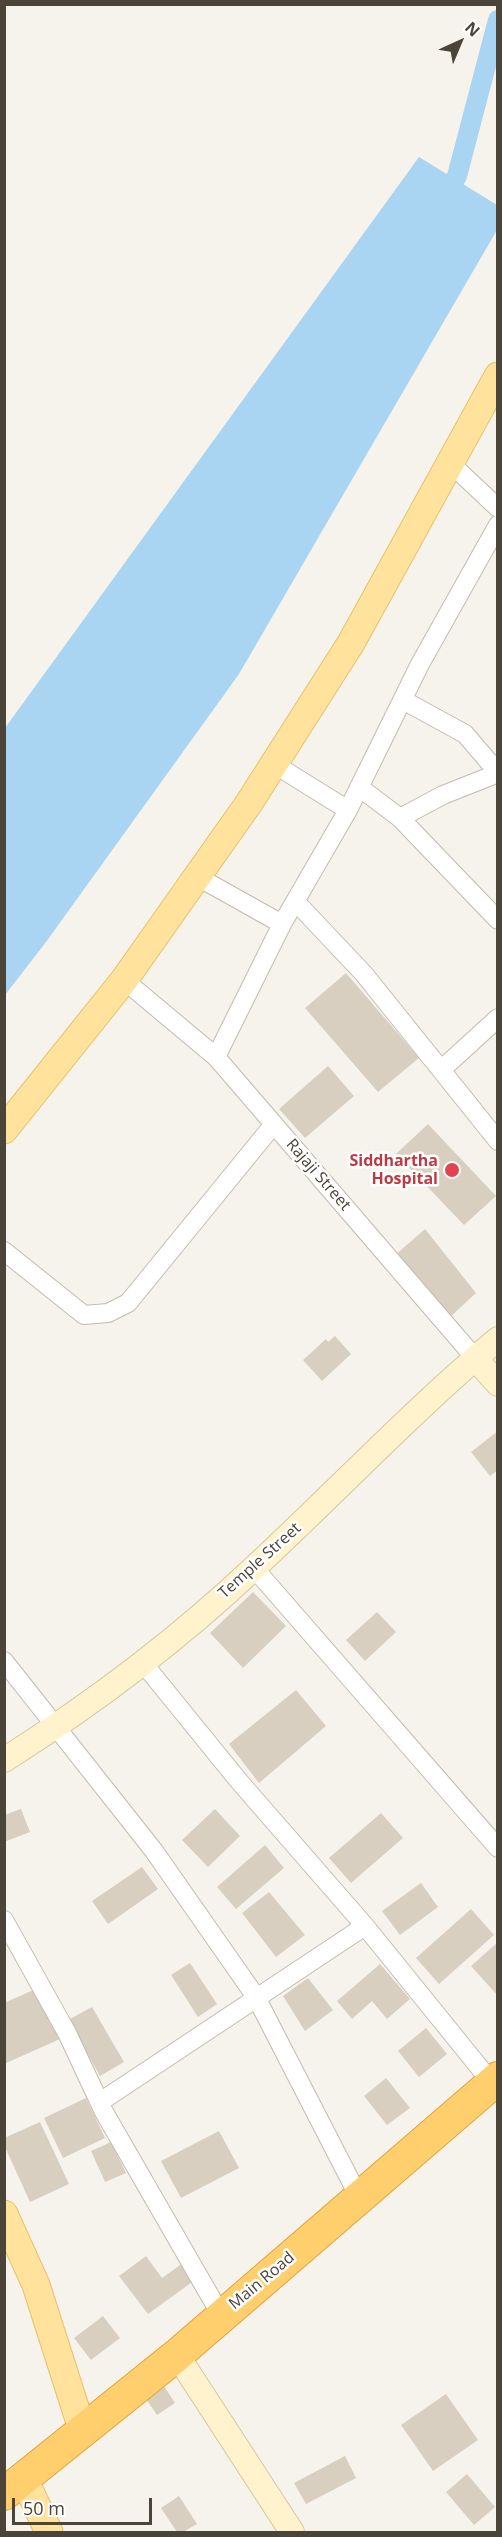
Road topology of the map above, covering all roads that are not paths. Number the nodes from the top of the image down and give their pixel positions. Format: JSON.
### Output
{"nodes":[{"id":1,"x":498,"y":376,"type":"edge"},
{"id":2,"x":450,"y":463,"type":"junction"},
{"id":3,"x":498,"y":508,"type":"edge"},
{"id":4,"x":498,"y":525,"type":"edge"},
{"id":5,"x":403,"y":700,"type":"junction"},
{"id":6,"x":274,"y":764,"type":"junction"},
{"id":7,"x":359,"y":787,"type":"junction"},
{"id":8,"x":348,"y":810,"type":"junction"},
{"id":9,"x":400,"y":818,"type":"junction"},
{"id":10,"x":198,"y":877,"type":"junction"},
{"id":11,"x":296,"y":902,"type":"junction"},
{"id":12,"x":498,"y":920,"type":"edge"},
{"id":13,"x":282,"y":924,"type":"junction"},
{"id":14,"x":124,"y":980,"type":"junction"},
{"id":15,"x":498,"y":1018,"type":"edge"},
{"id":16,"x":216,"y":1057,"type":"junction"},
{"id":17,"x":441,"y":1070,"type":"junction"},
{"id":18,"x":274,"y":1124,"type":"junction"},
{"id":19,"x":4,"y":1130,"type":"edge"},
{"id":20,"x":498,"y":1141,"type":"edge"},
{"id":21,"x":4,"y":1251,"type":"edge"},
{"id":22,"x":498,"y":1339,"type":"edge"},
{"id":23,"x":475,"y":1358,"type":"junction"},
{"id":24,"x":498,"y":1384,"type":"edge"},
{"id":25,"x":254,"y":1568,"type":"junction"},
{"id":26,"x":4,"y":1661,"type":"edge"},
{"id":27,"x":143,"y":1663,"type":"junction"},
{"id":28,"x":56,"y":1727,"type":"junction"},
{"id":29,"x":4,"y":1760,"type":"edge"},
{"id":30,"x":495,"y":1841,"type":"edge"},
{"id":31,"x":4,"y":1920,"type":"edge"},
{"id":32,"x":365,"y":1926,"type":"junction"},
{"id":33,"x":256,"y":1997,"type":"junction"},
{"id":34,"x":496,"y":2083,"type":"edge"},
{"id":35,"x":100,"y":2103,"type":"junction"},
{"id":36,"x":360,"y":2199,"type":"junction"},
{"id":37,"x":4,"y":2214,"type":"edge"},
{"id":38,"x":221,"y":2315,"type":"junction"},
{"id":39,"x":177,"y":2355,"type":"junction"},
{"id":40,"x":83,"y":2432,"type":"junction"},
{"id":41,"x":14,"y":2486,"type":"edge"},
{"id":42,"x":49,"y":2532,"type":"edge"},
{"id":43,"x":292,"y":2532,"type":"edge"}],
"edges":[{"from":1,"to":2,"type":"main road"},
{"from":2,"to":3,"type":"street"},
{"from":2,"to":6,"type":"main road"},
{"from":4,"to":5,"type":"street"},
{"from":5,"to":7,"type":"street"},
{"from":5,"to":9,"type":"street"},
{"from":6,"to":8,"type":"street"},
{"from":6,"to":10,"type":"main road"},
{"from":7,"to":8,"type":"street"},
{"from":7,"to":9,"type":"street"},
{"from":8,"to":11,"type":"street"},
{"from":9,"to":12,"type":"street"},
{"from":10,"to":13,"type":"street"},
{"from":10,"to":14,"type":"main road"},
{"from":11,"to":13,"type":"street"},
{"from":11,"to":17,"type":"street"},
{"from":13,"to":16,"type":"street"},
{"from":14,"to":16,"type":"street","name":"Rajaji Street"},
{"from":14,"to":19,"type":"main road"},
{"from":15,"to":17,"type":"street"},
{"from":16,"to":18,"type":"street","name":"Rajaji Street"},
{"from":17,"to":20,"type":"street"},
{"from":18,"to":21,"type":"street"},
{"from":18,"to":23,"type":"street","name":"Rajaji Street"},
{"from":22,"to":23,"type":"street","name":"Temple Street"},
{"from":23,"to":24,"type":"street","name":"Rajaji Street"},
{"from":23,"to":25,"type":"street","name":"Temple Street"},
{"from":25,"to":27,"type":"street","name":"Temple Street"},
{"from":25,"to":30,"type":"street"},
{"from":26,"to":28,"type":"street"},
{"from":27,"to":28,"type":"street","name":"Temple Street"},
{"from":27,"to":32,"type":"street"},
{"from":28,"to":29,"type":"street","name":"Temple Street"},
{"from":28,"to":33,"type":"street"},
{"from":31,"to":35,"type":"street"},
{"from":32,"to":33,"type":"street"},
{"from":32,"to":34,"type":"street"},
{"from":33,"to":35,"type":"street"},
{"from":33,"to":36,"type":"street"},
{"from":34,"to":36,"type":"highway","name":"Main Road"},
{"from":35,"to":38,"type":"street"},
{"from":36,"to":38,"type":"highway","name":"Main Road"},
{"from":37,"to":40,"type":"main road"},
{"from":38,"to":39,"type":"highway","name":"Main Road"},
{"from":39,"to":40,"type":"highway","name":"Main Road"},
{"from":39,"to":43,"type":"street"},
{"from":40,"to":41,"type":"highway","name":"Main Road"},
{"from":41,"to":42,"type":"main road"}]}
